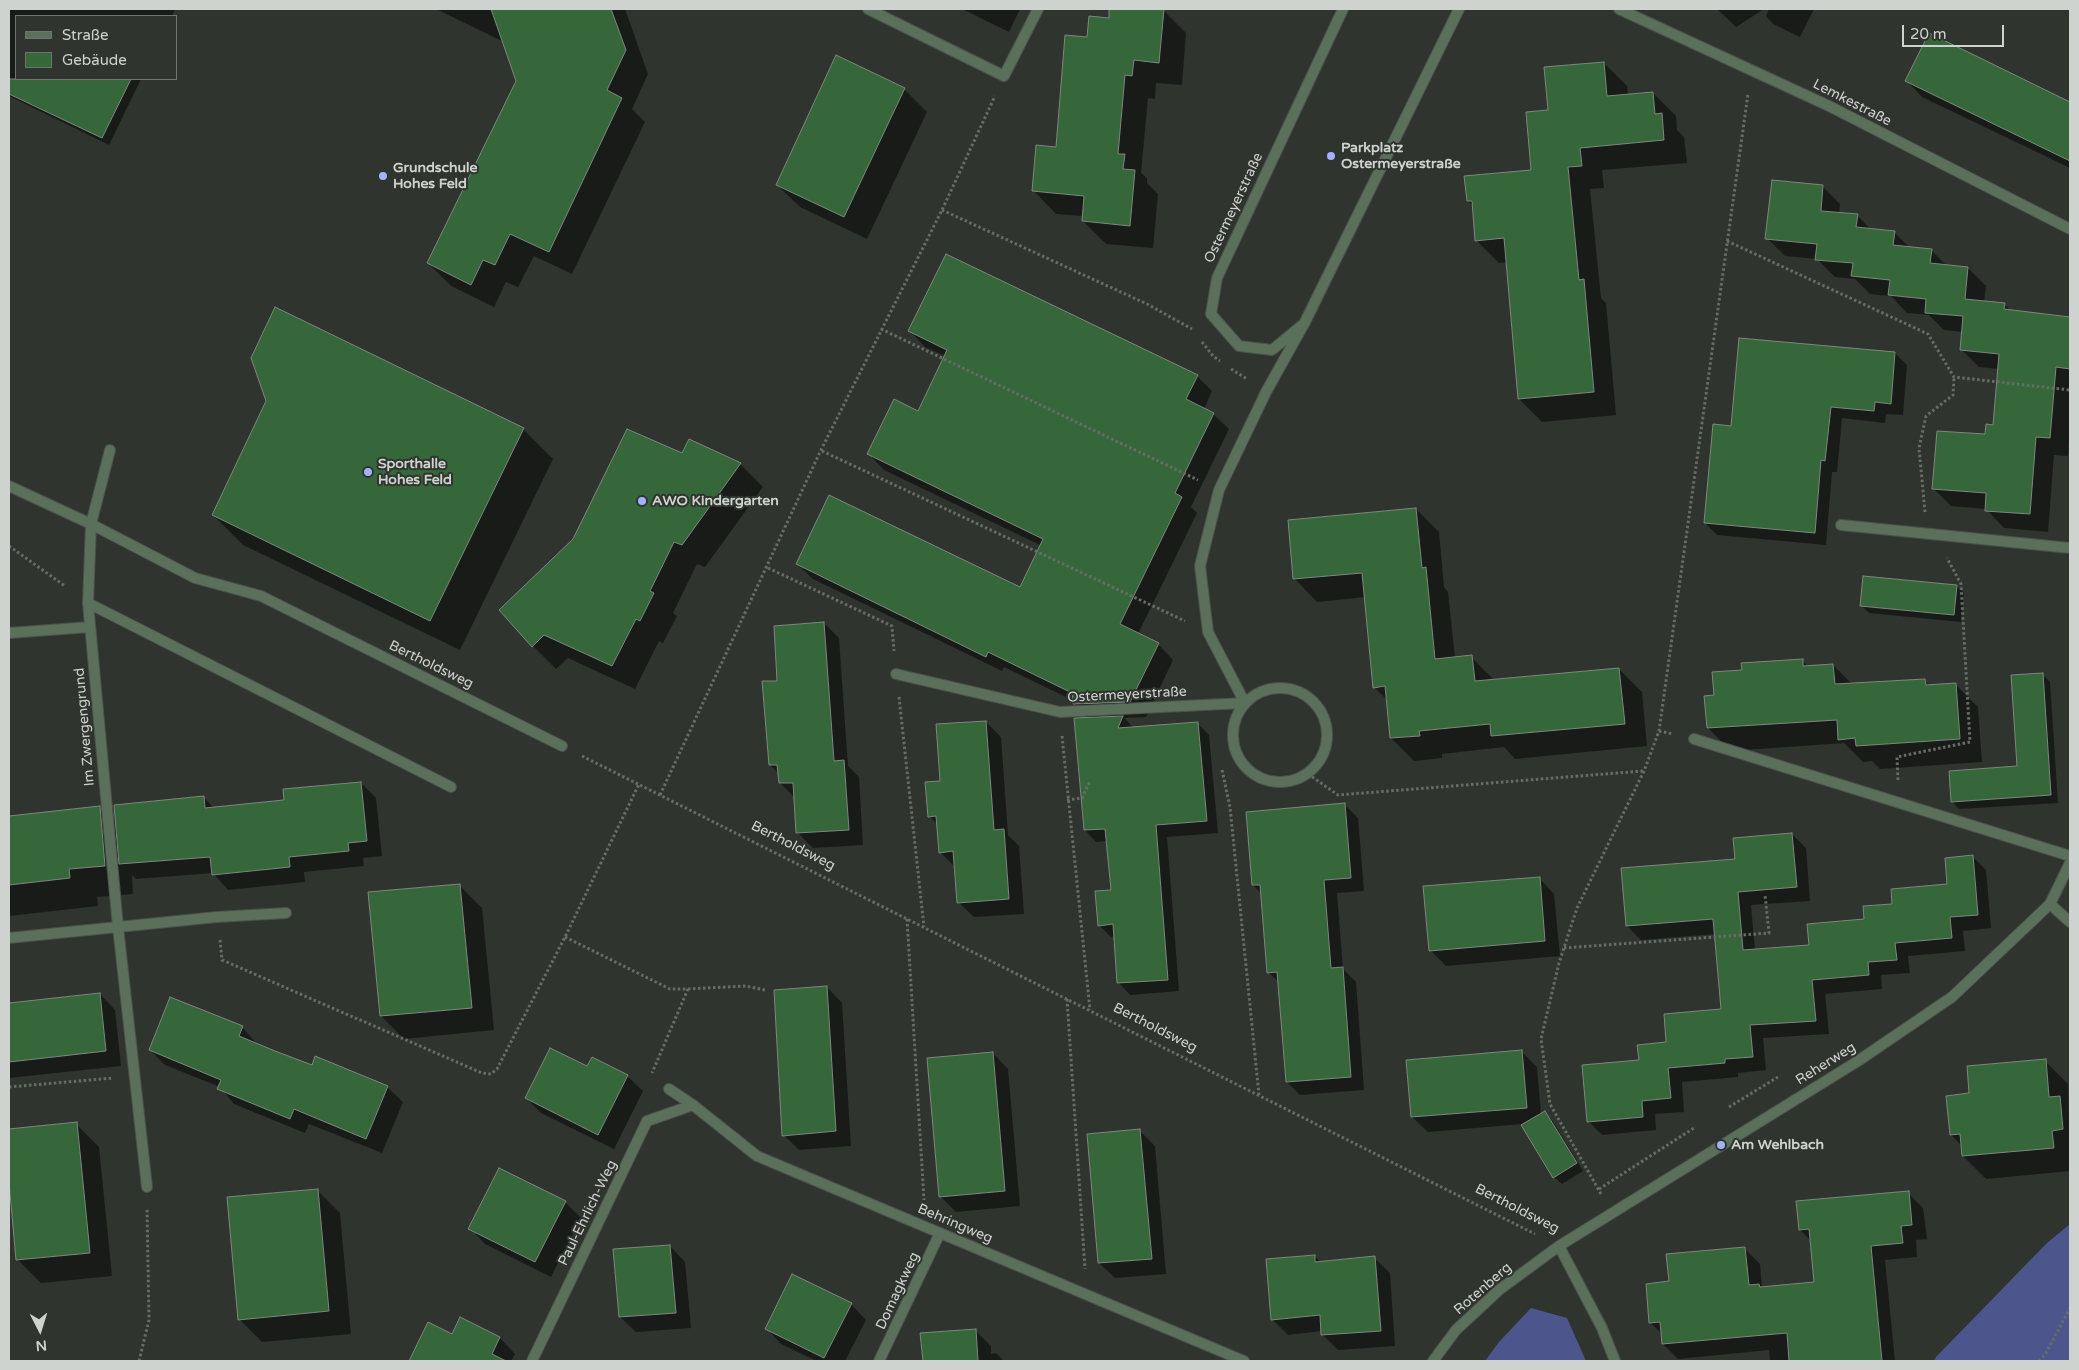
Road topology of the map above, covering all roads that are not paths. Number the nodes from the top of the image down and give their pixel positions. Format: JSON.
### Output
{"nodes":[{"id":1,"x":868,"y":9,"type":"edge"},
{"id":2,"x":1038,"y":9,"type":"edge"},
{"id":3,"x":1343,"y":9,"type":"edge"},
{"id":4,"x":1459,"y":9,"type":"edge"},
{"id":5,"x":1619,"y":9,"type":"edge"},
{"id":6,"x":2070,"y":229,"type":"edge"},
{"id":7,"x":1305,"y":322,"type":"junction"},
{"id":8,"x":110,"y":450,"type":"dead end"},
{"id":9,"x":9,"y":486,"type":"edge"},
{"id":10,"x":91,"y":524,"type":"junction"},
{"id":11,"x":1841,"y":525,"type":"dead end"},
{"id":12,"x":2070,"y":548,"type":"edge"},
{"id":13,"x":88,"y":603,"type":"junction"},
{"id":14,"x":90,"y":627,"type":"junction"},
{"id":15,"x":9,"y":633,"type":"edge"},
{"id":16,"x":896,"y":674,"type":"road end"},
{"id":17,"x":1245,"y":703,"type":"junction"},
{"id":18,"x":1694,"y":739,"type":"dead end"},
{"id":19,"x":562,"y":746,"type":"road end"},
{"id":20,"x":451,"y":788,"type":"dead end"},
{"id":21,"x":2070,"y":856,"type":"edge"},
{"id":22,"x":2070,"y":863,"type":"edge"},
{"id":23,"x":2050,"y":904,"type":"junction"},
{"id":24,"x":286,"y":913,"type":"dead end"},
{"id":25,"x":2070,"y":922,"type":"edge"},
{"id":26,"x":118,"y":927,"type":"junction"},
{"id":27,"x":9,"y":938,"type":"edge"},
{"id":28,"x":669,"y":1089,"type":"road end"},
{"id":29,"x":693,"y":1105,"type":"junction"},
{"id":30,"x":146,"y":1187,"type":"road end"},
{"id":31,"x":940,"y":1233,"type":"junction"},
{"id":32,"x":1559,"y":1246,"type":"junction"},
{"id":33,"x":1227,"y":1358,"type":"edge"},
{"id":34,"x":532,"y":1361,"type":"edge"},
{"id":35,"x":879,"y":1361,"type":"edge"},
{"id":36,"x":1244,"y":1361,"type":"edge"},
{"id":37,"x":1433,"y":1361,"type":"edge"},
{"id":38,"x":1615,"y":1361,"type":"edge"}],
"edges":[{"from":1,"to":2,"type":"street"},
{"from":3,"to":7,"type":"street","name":"Ostermeyerstraße"},
{"from":4,"to":7,"type":"street","name":"Ostermeyerstraße"},
{"from":5,"to":6,"type":"street","name":"Lemkestraße"},
{"from":7,"to":17,"type":"street","name":"Ostermeyerstraße"},
{"from":8,"to":10,"type":"street","name":"Im Zwergengrund"},
{"from":9,"to":10,"type":"street","name":"Bertholdsweg"},
{"from":10,"to":13,"type":"street","name":"Im Zwergengrund"},
{"from":10,"to":19,"type":"street","name":"Bertholdsweg"},
{"from":11,"to":12,"type":"street"},
{"from":13,"to":14,"type":"street","name":"Im Zwergengrund"},
{"from":13,"to":20,"type":"street"},
{"from":14,"to":15,"type":"street"},
{"from":14,"to":26,"type":"street","name":"Im Zwergengrund"},
{"from":16,"to":17,"type":"street","name":"Ostermeyerstraße"},
{"from":17,"to":17,"type":"street","name":"Ostermeyerstraße"},
{"from":18,"to":21,"type":"street"},
{"from":22,"to":23,"type":"street","name":"Reherweg"},
{"from":23,"to":25,"type":"street"},
{"from":23,"to":32,"type":"street","name":"Reherweg"},
{"from":24,"to":26,"type":"street"},
{"from":26,"to":27,"type":"street"},
{"from":26,"to":30,"type":"street","name":"Im Zwergengrund"},
{"from":28,"to":29,"type":"street","name":"Behringweg"},
{"from":29,"to":31,"type":"street","name":"Behringweg"},
{"from":29,"to":34,"type":"street","name":"Paul-Ehrlich-Weg"},
{"from":31,"to":33,"type":"street","name":"Behringweg"},
{"from":31,"to":35,"type":"street","name":"Domagkweg"},
{"from":32,"to":37,"type":"street","name":"Rotenberg"},
{"from":32,"to":38,"type":"street"},
{"from":33,"to":36,"type":"street","name":"Behringweg"}]}
